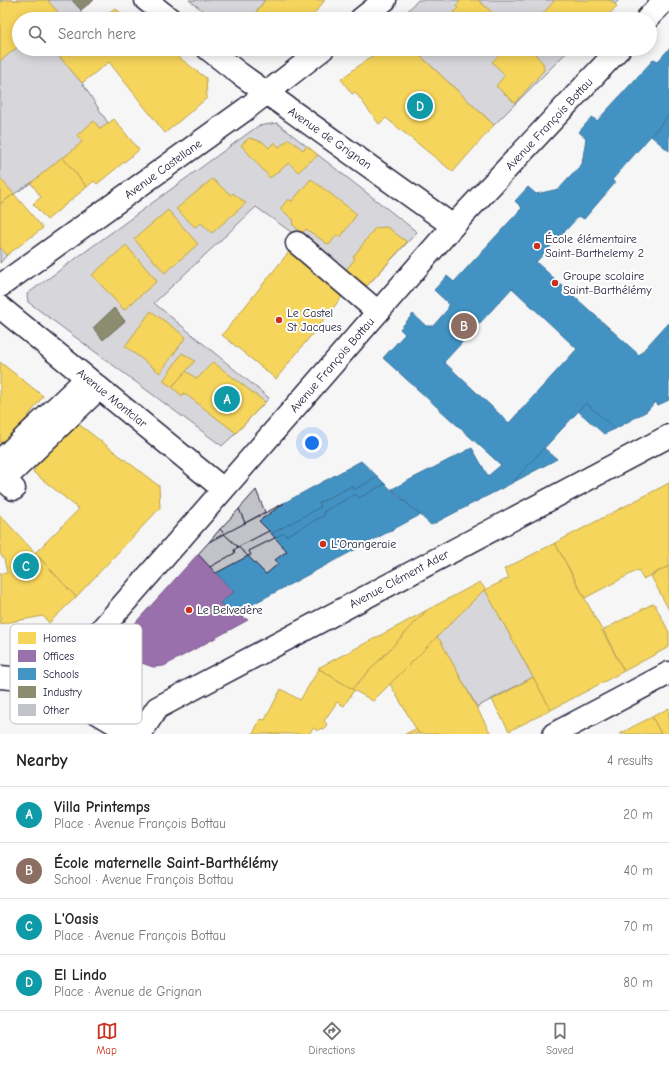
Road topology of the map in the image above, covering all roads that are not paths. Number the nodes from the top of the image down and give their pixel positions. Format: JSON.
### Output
{"nodes":[{"id":1,"x":146,"y":0,"type":"edge"},
{"id":2,"x":385,"y":0,"type":"edge"},
{"id":3,"x":665,"y":0,"type":"edge"},
{"id":4,"x":161,"y":12,"type":"edge"},
{"id":5,"x":370,"y":12,"type":"edge"},
{"id":6,"x":654,"y":12,"type":"edge"},
{"id":7,"x":217,"y":56,"type":"edge"},
{"id":8,"x":314,"y":56,"type":"edge"},
{"id":9,"x":612,"y":56,"type":"edge"},
{"id":10,"x":267,"y":93,"type":"junction"},
{"id":11,"x":453,"y":226,"type":"junction"},
{"id":12,"x":297,"y":243,"type":"dead end"},
{"id":13,"x":0,"y":286,"type":"edge"},
{"id":14,"x":0,"y":307,"type":"edge"},
{"id":15,"x":378,"y":312,"type":"junction"},
{"id":16,"x":93,"y":383,"type":"junction"},
{"id":17,"x":669,"y":436,"type":"edge"},
{"id":18,"x":1,"y":460,"type":"edge"},
{"id":19,"x":223,"y":488,"type":"junction"},
{"id":20,"x":14,"y":489,"type":"dead end"},
{"id":21,"x":106,"y":624,"type":"edge"},
{"id":22,"x":669,"y":673,"type":"edge"},
{"id":23,"x":116,"y":724,"type":"edge"},
{"id":24,"x":133,"y":734,"type":"edge"},
{"id":25,"x":140,"y":734,"type":"edge"},
{"id":26,"x":554,"y":734,"type":"edge"}],
"edges":[{"from":1,"to":4,"type":"street"},
{"from":2,"to":5,"type":"street"},
{"from":3,"to":6,"type":"street"},
{"from":7,"to":10,"type":"street","name":"Avenue de Grignan"},
{"from":8,"to":10,"type":"street","name":"Avenue Castellane"},
{"from":9,"to":11,"type":"street","name":"Avenue François Bottau"},
{"from":10,"to":11,"type":"street","name":"Avenue de Grignan"},
{"from":10,"to":13,"type":"street","name":"Avenue Castellane"},
{"from":11,"to":15,"type":"street","name":"Avenue François Bottau"},
{"from":12,"to":15,"type":"street"},
{"from":14,"to":16,"type":"street","name":"Avenue Montclar"},
{"from":15,"to":19,"type":"street","name":"Avenue François Bottau"},
{"from":16,"to":18,"type":"street"},
{"from":16,"to":19,"type":"street","name":"Avenue Montclar"},
{"from":16,"to":20,"type":"street"},
{"from":17,"to":25,"type":"street","name":"Avenue Clément Ader"},
{"from":19,"to":21,"type":"street","name":"Avenue François Bottau"},
{"from":22,"to":26,"type":"street"},
{"from":23,"to":24,"type":"street"}]}
